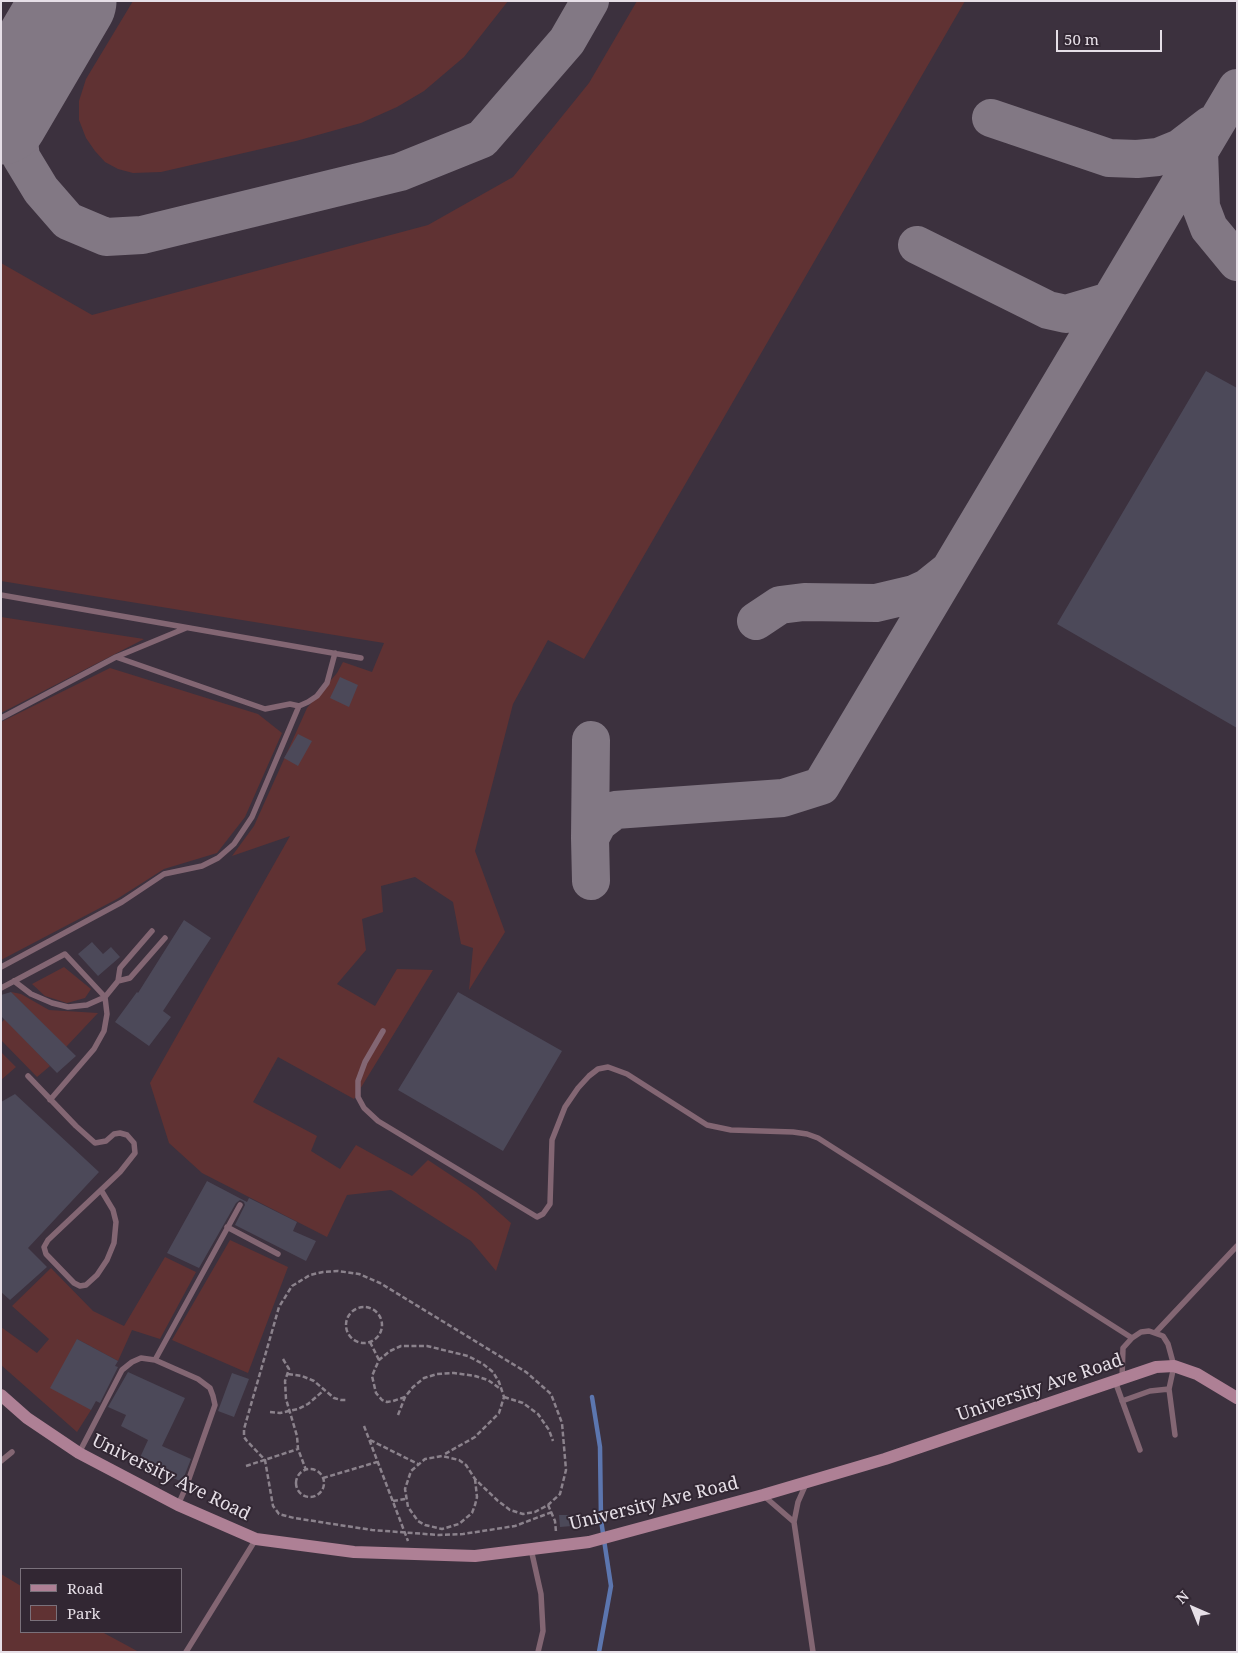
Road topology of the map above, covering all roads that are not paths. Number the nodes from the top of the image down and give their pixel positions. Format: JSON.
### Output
{"nodes":[{"id":1,"x":1,"y":595,"type":"edge"},
{"id":2,"x":188,"y":628,"type":"junction"},
{"id":3,"x":335,"y":653,"type":"junction"},
{"id":4,"x":116,"y":657,"type":"junction"},
{"id":5,"x":361,"y":658,"type":"dead end"},
{"id":6,"x":299,"y":706,"type":"junction"},
{"id":7,"x":1,"y":718,"type":"edge"},
{"id":8,"x":152,"y":931,"type":"dead end"},
{"id":9,"x":165,"y":938,"type":"dead end"},
{"id":10,"x":1,"y":967,"type":"edge"},
{"id":11,"x":14,"y":981,"type":"junction"},
{"id":12,"x":118,"y":981,"type":"junction"},
{"id":13,"x":1,"y":988,"type":"edge"},
{"id":14,"x":105,"y":996,"type":"junction"},
{"id":15,"x":383,"y":1031,"type":"dead end"},
{"id":16,"x":28,"y":1076,"type":"dead end"},
{"id":17,"x":50,"y":1100,"type":"junction"},
{"id":18,"x":101,"y":1190,"type":"junction"},
{"id":19,"x":240,"y":1205,"type":"dead end"},
{"id":20,"x":228,"y":1227,"type":"junction"},
{"id":21,"x":1237,"y":1246,"type":"edge"},
{"id":22,"x":278,"y":1254,"type":"dead end"},
{"id":23,"x":1156,"y":1332,"type":"junction"},
{"id":24,"x":1132,"y":1338,"type":"junction"},
{"id":25,"x":155,"y":1360,"type":"junction"},
{"id":26,"x":1174,"y":1366,"type":"junction"},
{"id":27,"x":1118,"y":1380,"type":"junction"},
{"id":28,"x":1169,"y":1389,"type":"junction"},
{"id":29,"x":1,"y":1395,"type":"edge"},
{"id":30,"x":1237,"y":1398,"type":"edge"},
{"id":31,"x":1122,"y":1401,"type":"junction"},
{"id":32,"x":1175,"y":1435,"type":"dead end"},
{"id":33,"x":1140,"y":1450,"type":"dead end"},
{"id":34,"x":12,"y":1452,"type":"dead end"},
{"id":35,"x":79,"y":1453,"type":"junction"},
{"id":36,"x":1,"y":1462,"type":"edge"},
{"id":37,"x":807,"y":1482,"type":"junction"},
{"id":38,"x":763,"y":1495,"type":"junction"},
{"id":39,"x":178,"y":1505,"type":"junction"},
{"id":40,"x":794,"y":1522,"type":"junction"},
{"id":41,"x":256,"y":1539,"type":"junction"},
{"id":42,"x":531,"y":1549,"type":"junction"},
{"id":43,"x":186,"y":1652,"type":"edge"},
{"id":44,"x":538,"y":1652,"type":"edge"},
{"id":45,"x":813,"y":1652,"type":"edge"}],
"edges":[{"from":1,"to":2,"type":"lane"},
{"from":2,"to":3,"type":"lane"},
{"from":2,"to":4,"type":"lane"},
{"from":3,"to":5,"type":"lane"},
{"from":3,"to":6,"type":"lane"},
{"from":4,"to":6,"type":"lane"},
{"from":4,"to":7,"type":"lane"},
{"from":6,"to":10,"type":"lane"},
{"from":8,"to":12,"type":"lane"},
{"from":9,"to":12,"type":"lane"},
{"from":11,"to":13,"type":"lane"},
{"from":11,"to":14,"type":"lane"},
{"from":11,"to":14,"type":"lane"},
{"from":12,"to":14,"type":"lane"},
{"from":14,"to":17,"type":"lane"},
{"from":15,"to":24,"type":"lane"},
{"from":16,"to":17,"type":"lane"},
{"from":17,"to":18,"type":"lane"},
{"from":18,"to":18,"type":"lane"},
{"from":19,"to":20,"type":"lane"},
{"from":20,"to":22,"type":"lane"},
{"from":20,"to":25,"type":"lane"},
{"from":21,"to":23,"type":"lane"},
{"from":23,"to":24,"type":"lane"},
{"from":23,"to":26,"type":"lane"},
{"from":24,"to":27,"type":"lane"},
{"from":25,"to":35,"type":"lane"},
{"from":25,"to":39,"type":"lane"},
{"from":26,"to":27,"type":"street","name":"University Ave Road"},
{"from":26,"to":28,"type":"lane"},
{"from":26,"to":30,"type":"street","name":"University Ave Road"},
{"from":27,"to":31,"type":"lane"},
{"from":27,"to":37,"type":"street","name":"University Ave Road"},
{"from":28,"to":31,"type":"lane"},
{"from":28,"to":32,"type":"lane"},
{"from":29,"to":35,"type":"street","name":"University Ave Road"},
{"from":31,"to":33,"type":"lane"},
{"from":34,"to":36,"type":"lane"},
{"from":35,"to":39,"type":"street","name":"University Ave Road"},
{"from":37,"to":38,"type":"street","name":"University Ave Road"},
{"from":37,"to":40,"type":"lane"},
{"from":38,"to":40,"type":"lane"},
{"from":38,"to":42,"type":"street","name":"University Ave Road"},
{"from":39,"to":41,"type":"street","name":"University Ave Road"},
{"from":40,"to":45,"type":"lane"},
{"from":41,"to":42,"type":"street","name":"University Ave Road"},
{"from":41,"to":43,"type":"lane"},
{"from":42,"to":44,"type":"lane"}]}
